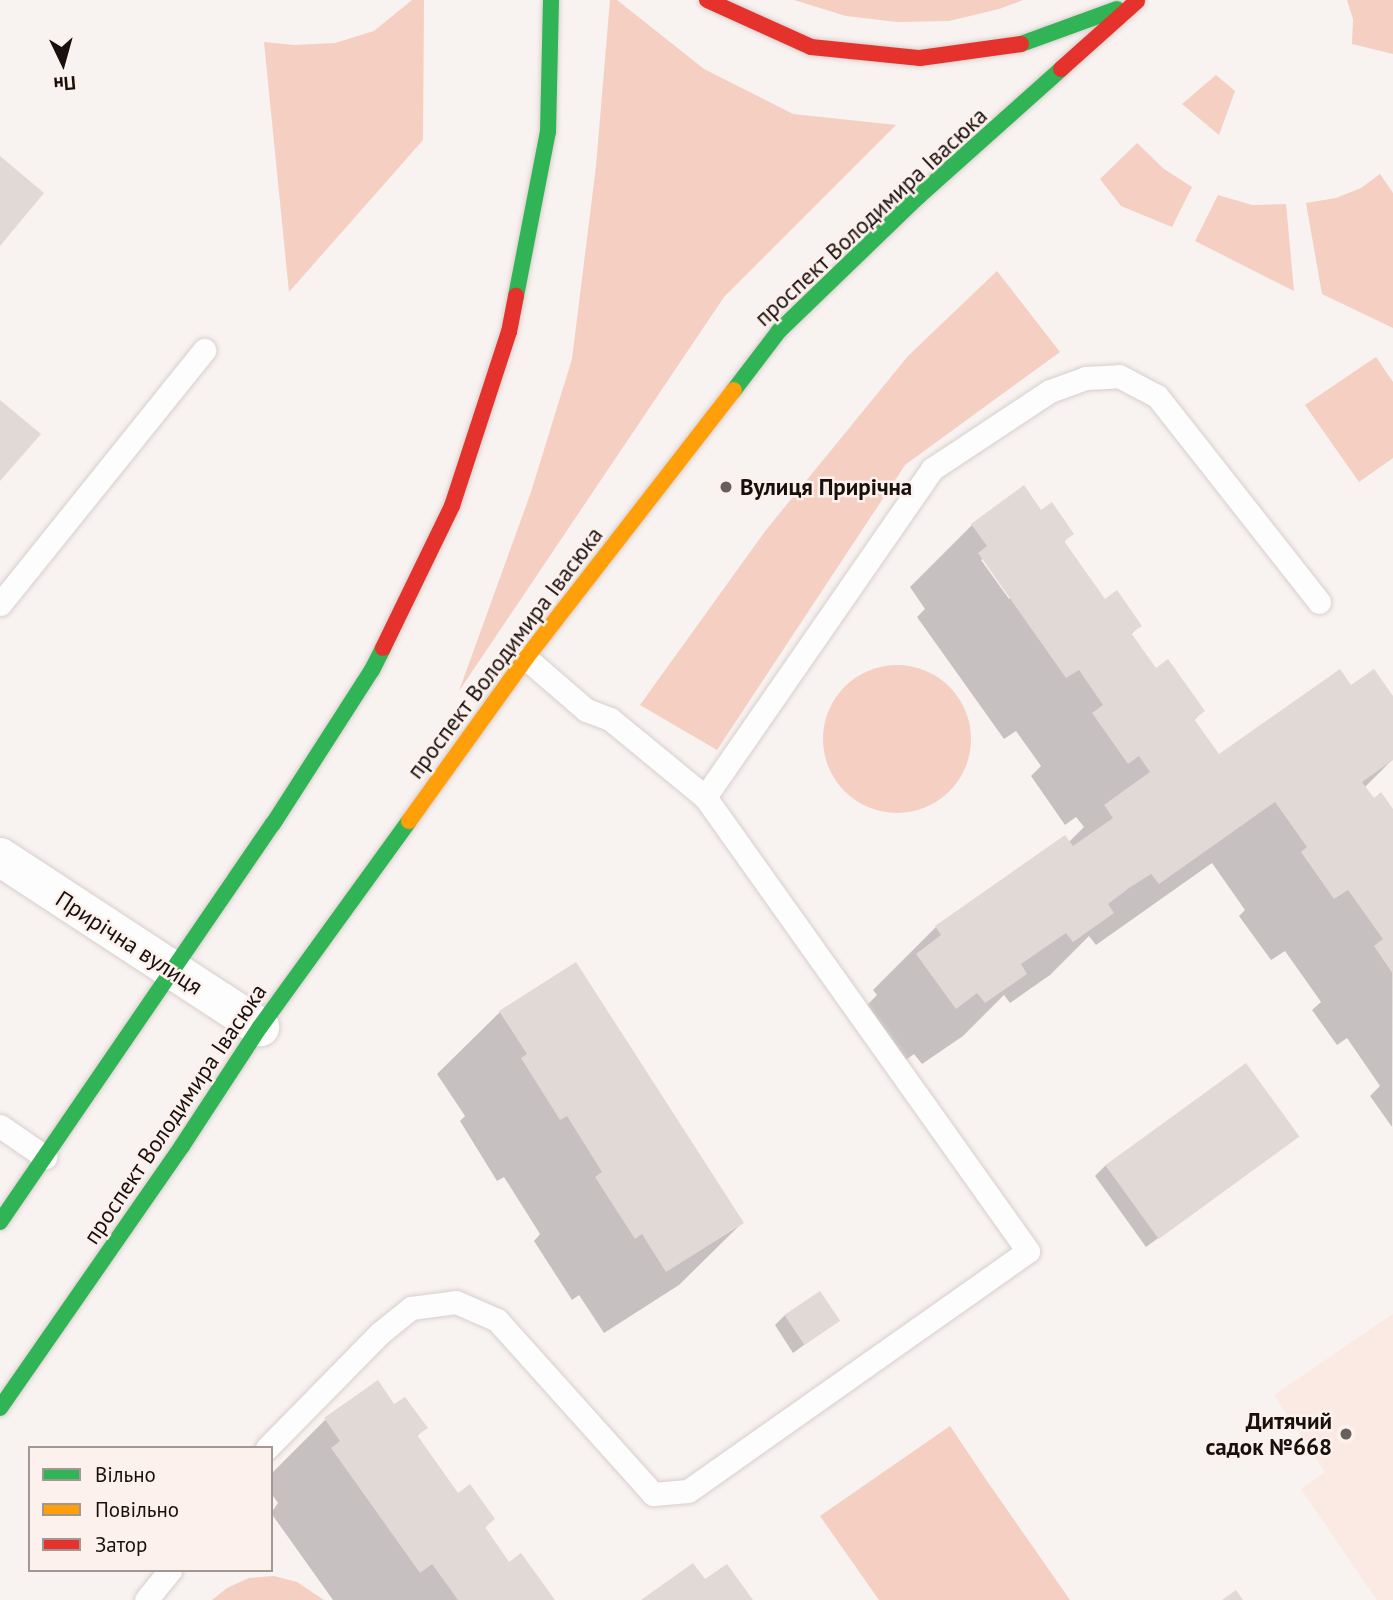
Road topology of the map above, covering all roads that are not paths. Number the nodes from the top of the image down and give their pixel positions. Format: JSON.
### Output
{"nodes":[{"id":1,"x":551,"y":0,"type":"edge"},
{"id":2,"x":707,"y":0,"type":"edge"},
{"id":3,"x":1138,"y":1,"type":"edge"},
{"id":4,"x":204,"y":350,"type":"dead end"},
{"id":5,"x":1319,"y":602,"type":"dead end"},
{"id":6,"x":0,"y":604,"type":"edge"},
{"id":7,"x":526,"y":658,"type":"junction"},
{"id":8,"x":705,"y":797,"type":"junction"},
{"id":9,"x":0,"y":857,"type":"edge"},
{"id":10,"x":173,"y":973,"type":"junction"},
{"id":11,"x":260,"y":1027,"type":"junction"},
{"id":12,"x":0,"y":1126,"type":"edge"},
{"id":13,"x":45,"y":1157,"type":"junction"},
{"id":14,"x":0,"y":1222,"type":"edge"},
{"id":15,"x":0,"y":1408,"type":"edge"},
{"id":16,"x":269,"y":1446,"type":"edge"},
{"id":17,"x":168,"y":1572,"type":"edge"},
{"id":18,"x":146,"y":1600,"type":"edge"}],
"edges":[{"from":1,"to":10,"type":"main road"},
{"from":2,"to":3,"type":"main road"},
{"from":3,"to":7,"type":"main road","name":"проспект Володимира Івасюка"},
{"from":4,"to":6,"type":"lane"},
{"from":5,"to":8,"type":"lane"},
{"from":7,"to":8,"type":"lane"},
{"from":7,"to":11,"type":"main road","name":"проспект Володимира Івасюка"},
{"from":8,"to":16,"type":"lane"},
{"from":9,"to":10,"type":"street","name":"Прирічна вулиця"},
{"from":10,"to":11,"type":"street","name":"Прирічна вулиця"},
{"from":10,"to":13,"type":"main road"},
{"from":11,"to":15,"type":"main road","name":"проспект Володимира Івасюка"},
{"from":12,"to":13,"type":"lane"},
{"from":13,"to":14,"type":"main road"},
{"from":17,"to":18,"type":"lane"}]}
